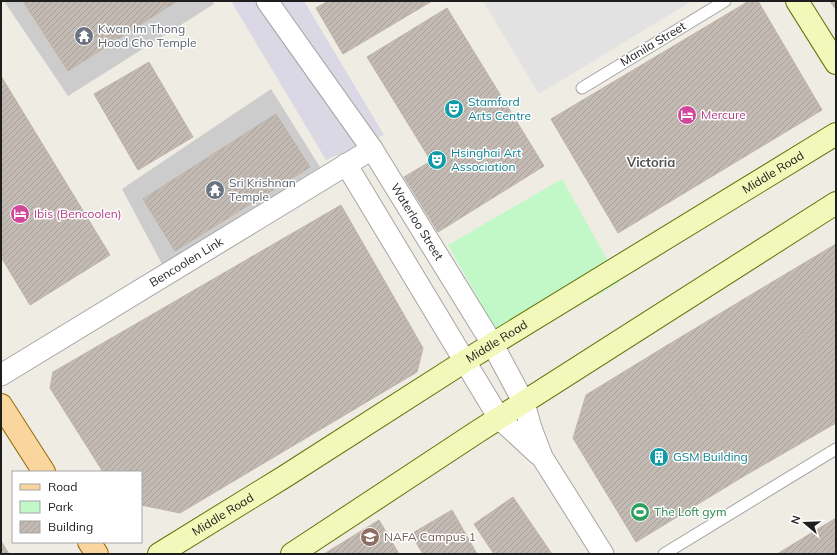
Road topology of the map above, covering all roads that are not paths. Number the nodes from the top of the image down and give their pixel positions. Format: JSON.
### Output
{"nodes":[{"id":1,"x":267,"y":1,"type":"edge"},
{"id":2,"x":724,"y":1,"type":"edge"},
{"id":3,"x":797,"y":1,"type":"edge"},
{"id":4,"x":836,"y":63,"type":"edge"},
{"id":5,"x":582,"y":88,"type":"dead end"},
{"id":6,"x":836,"y":134,"type":"edge"},
{"id":7,"x":372,"y":149,"type":"junction"},
{"id":8,"x":346,"y":164,"type":"junction"},
{"id":9,"x":836,"y":203,"type":"edge"},
{"id":10,"x":493,"y":345,"type":"junction"},
{"id":11,"x":465,"y":361,"type":"junction"},
{"id":12,"x":1,"y":375,"type":"edge"},
{"id":13,"x":524,"y":403,"type":"junction"},
{"id":14,"x":2,"y":409,"type":"edge"},
{"id":15,"x":499,"y":418,"type":"junction"},
{"id":16,"x":836,"y":449,"type":"edge"},
{"id":17,"x":542,"y":457,"type":"junction"},
{"id":18,"x":43,"y":471,"type":"edge"},
{"id":19,"x":90,"y":543,"type":"edge"},
{"id":20,"x":97,"y":554,"type":"edge"},
{"id":21,"x":159,"y":554,"type":"edge"},
{"id":22,"x":292,"y":554,"type":"edge"},
{"id":23,"x":603,"y":554,"type":"edge"},
{"id":24,"x":664,"y":554,"type":"edge"}],
"edges":[{"from":1,"to":7,"type":"street","name":"Waterloo Street"},
{"from":2,"to":5,"type":"lane","name":"Manila Street"},
{"from":3,"to":4,"type":"main road"},
{"from":6,"to":10,"type":"main road","name":"Middle Road"},
{"from":7,"to":8,"type":"street","name":"Bencoolen Link"},
{"from":7,"to":10,"type":"street","name":"Waterloo Street"},
{"from":8,"to":11,"type":"street","name":"Waterloo Street"},
{"from":8,"to":12,"type":"street","name":"Bencoolen Link"},
{"from":9,"to":13,"type":"main road"},
{"from":10,"to":11,"type":"main road","name":"Middle Road"},
{"from":10,"to":13,"type":"street","name":"Waterloo Street"},
{"from":11,"to":15,"type":"street","name":"Waterloo Street"},
{"from":11,"to":21,"type":"main road","name":"Middle Road"},
{"from":13,"to":15,"type":"main road"},
{"from":13,"to":17,"type":"street","name":"Waterloo Street"},
{"from":14,"to":18,"type":"main road"},
{"from":15,"to":17,"type":"street","name":"Waterloo Street"},
{"from":15,"to":22,"type":"main road"},
{"from":16,"to":24,"type":"lane"},
{"from":17,"to":23,"type":"street","name":"Waterloo Street"},
{"from":19,"to":20,"type":"main road"}]}
